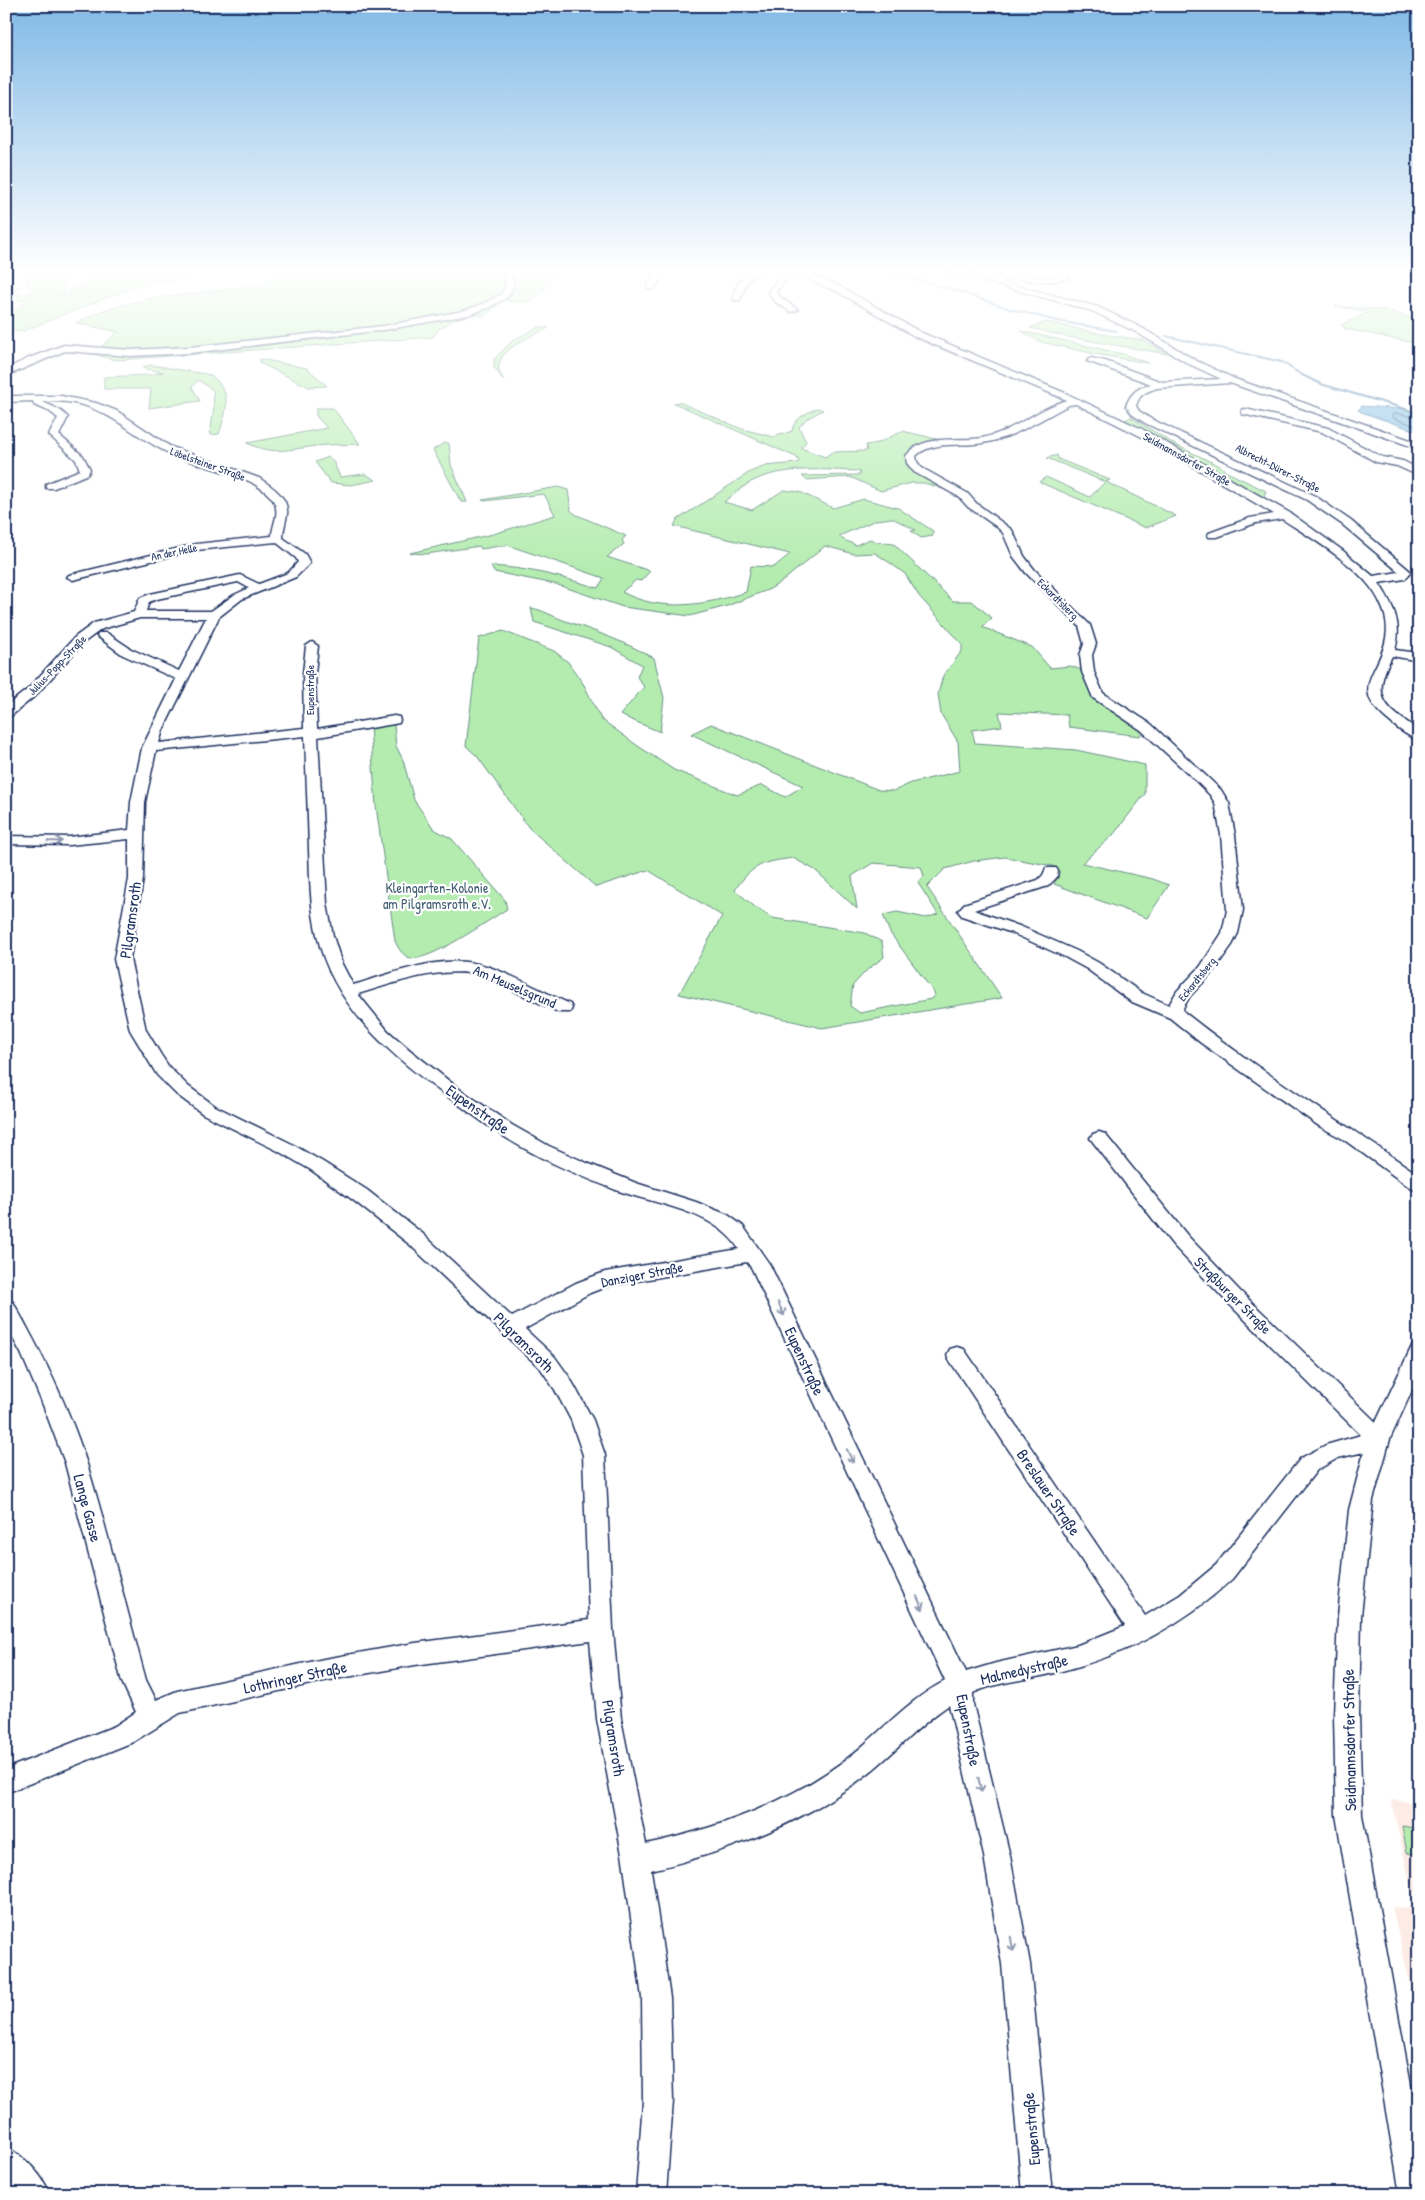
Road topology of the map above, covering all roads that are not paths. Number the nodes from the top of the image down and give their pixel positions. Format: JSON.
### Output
{"nodes":[{"id":1,"x":1002,"y":371,"type":"edge"},
{"id":2,"x":1123,"y":371,"type":"edge"},
{"id":3,"x":1211,"y":371,"type":"edge"},
{"id":4,"x":1232,"y":380,"type":"junction"},
{"id":5,"x":1161,"y":385,"type":"junction"},
{"id":6,"x":6,"y":399,"type":"edge"},
{"id":7,"x":38,"y":399,"type":"junction"},
{"id":8,"x":1075,"y":402,"type":"junction"},
{"id":9,"x":1245,"y":412,"type":"dead end"},
{"id":10,"x":1352,"y":424,"type":"junction"},
{"id":11,"x":1325,"y":430,"type":"junction"},
{"id":12,"x":1419,"y":446,"type":"edge"},
{"id":13,"x":1419,"y":473,"type":"edge"},
{"id":14,"x":50,"y":486,"type":"dead end"},
{"id":15,"x":1286,"y":515,"type":"junction"},
{"id":16,"x":1213,"y":534,"type":"dead end"},
{"id":17,"x":278,"y":539,"type":"junction"},
{"id":18,"x":1405,"y":574,"type":"junction"},
{"id":19,"x":73,"y":577,"type":"dead end"},
{"id":20,"x":1419,"y":578,"type":"edge"},
{"id":21,"x":1371,"y":580,"type":"junction"},
{"id":22,"x":258,"y":588,"type":"junction"},
{"id":23,"x":139,"y":614,"type":"junction"},
{"id":24,"x":214,"y":616,"type":"junction"},
{"id":25,"x":97,"y":633,"type":"junction"},
{"id":26,"x":312,"y":646,"type":"dead end"},
{"id":27,"x":1396,"y":653,"type":"junction"},
{"id":28,"x":1419,"y":657,"type":"edge"},
{"id":29,"x":182,"y":677,"type":"junction"},
{"id":30,"x":6,"y":713,"type":"edge"},
{"id":31,"x":394,"y":720,"type":"dead end"},
{"id":32,"x":311,"y":733,"type":"junction"},
{"id":33,"x":1419,"y":736,"type":"edge"},
{"id":34,"x":149,"y":748,"type":"junction"},
{"id":35,"x":136,"y":834,"type":"junction"},
{"id":36,"x":6,"y":840,"type":"edge"},
{"id":37,"x":1051,"y":871,"type":"dead end"},
{"id":38,"x":348,"y":992,"type":"junction"},
{"id":39,"x":564,"y":1008,"type":"dead end"},
{"id":40,"x":1176,"y":1014,"type":"junction"},
{"id":41,"x":1100,"y":1138,"type":"dead end"},
{"id":42,"x":1419,"y":1184,"type":"edge"},
{"id":43,"x":756,"y":1260,"type":"junction"},
{"id":44,"x":6,"y":1307,"type":"edge"},
{"id":45,"x":512,"y":1327,"type":"junction"},
{"id":46,"x":1419,"y":1352,"type":"edge"},
{"id":47,"x":957,"y":1355,"type":"dead end"},
{"id":48,"x":1380,"y":1440,"type":"junction"},
{"id":49,"x":601,"y":1629,"type":"junction"},
{"id":50,"x":1140,"y":1629,"type":"junction"},
{"id":51,"x":960,"y":1686,"type":"junction"},
{"id":52,"x":151,"y":1716,"type":"junction"},
{"id":53,"x":6,"y":1781,"type":"edge"},
{"id":54,"x":636,"y":1860,"type":"junction"},
{"id":55,"x":6,"y":2163,"type":"edge"},
{"id":56,"x":35,"y":2194,"type":"edge"},
{"id":57,"x":651,"y":2194,"type":"edge"},
{"id":58,"x":1037,"y":2194,"type":"edge"},
{"id":59,"x":1415,"y":2194,"type":"edge"}],
"edges":[{"from":1,"to":8,"type":"street","name":"Seidmannsdorfer Straße"},
{"from":2,"to":5,"type":"street","name":"Albrecht-Dürer-Straße"},
{"from":3,"to":4,"type":"street"},
{"from":4,"to":5,"type":"street","name":"Albrecht-Dürer-Straße"},
{"from":4,"to":10,"type":"street"},
{"from":5,"to":18,"type":"street","name":"Albrecht-Dürer-Straße"},
{"from":6,"to":7,"type":"street","name":"Löbelsteiner Straße"},
{"from":7,"to":14,"type":"street"},
{"from":7,"to":17,"type":"street","name":"Löbelsteiner Straße"},
{"from":8,"to":15,"type":"street","name":"Seidmannsdorfer Straße"},
{"from":8,"to":40,"type":"street","name":"Eckardtsberg"},
{"from":9,"to":11,"type":"street"},
{"from":10,"to":11,"type":"street"},
{"from":10,"to":12,"type":"street"},
{"from":11,"to":13,"type":"street"},
{"from":15,"to":16,"type":"street"},
{"from":15,"to":21,"type":"street","name":"Seidmannsdorfer Straße"},
{"from":17,"to":19,"type":"street","name":"An der Helle"},
{"from":17,"to":22,"type":"street","name":"Pilgramsroth"},
{"from":18,"to":20,"type":"street"},
{"from":18,"to":21,"type":"street"},
{"from":21,"to":27,"type":"street","name":"Seidmannsdorfer Straße"},
{"from":22,"to":23,"type":"street"},
{"from":22,"to":24,"type":"street","name":"Pilgramsroth"},
{"from":23,"to":24,"type":"street","name":"Julius-Popp-Straße"},
{"from":23,"to":25,"type":"street","name":"Julius-Popp-Straße"},
{"from":24,"to":29,"type":"street","name":"Pilgramsroth"},
{"from":25,"to":29,"type":"street"},
{"from":25,"to":30,"type":"street","name":"Julius-Popp-Straße"},
{"from":26,"to":32,"type":"street","name":"Eupenstraße"},
{"from":27,"to":28,"type":"street"},
{"from":27,"to":33,"type":"street","name":"Seidmannsdorfer Straße"},
{"from":29,"to":34,"type":"street","name":"Pilgramsroth"},
{"from":31,"to":32,"type":"street","name":"Eupenstraße"},
{"from":32,"to":34,"type":"street"},
{"from":32,"to":38,"type":"street","name":"Eupenstraße"},
{"from":34,"to":35,"type":"street","name":"Pilgramsroth"},
{"from":36,"to":35,"type":"street","one_way":true},
{"from":35,"to":45,"type":"street","name":"Pilgramsroth"},
{"from":37,"to":40,"type":"street","name":"Eckardtsberg"},
{"from":38,"to":39,"type":"street","name":"Am Meuselsgrund"},
{"from":38,"to":43,"type":"street","name":"Eupenstraße"},
{"from":40,"to":42,"type":"street","name":"Eckardtsberg"},
{"from":41,"to":48,"type":"street","name":"Straßburger Straße"},
{"from":43,"to":45,"type":"street","name":"Danziger Straße"},
{"from":43,"to":51,"type":"street","name":"Eupenstraße","one_way":true},
{"from":44,"to":52,"type":"street","name":"Lange Gasse"},
{"from":45,"to":49,"type":"street","name":"Pilgramsroth"},
{"from":46,"to":48,"type":"street","name":"Seidmannsdorfer Straße"},
{"from":47,"to":50,"type":"street","name":"Breslauer Straße"},
{"from":48,"to":50,"type":"street","name":"Malmedystraße"},
{"from":48,"to":59,"type":"street","name":"Seidmannsdorfer Straße"},
{"from":49,"to":52,"type":"street","name":"Lothringer Straße"},
{"from":49,"to":54,"type":"street","name":"Pilgramsroth"},
{"from":50,"to":51,"type":"street","name":"Malmedystraße"},
{"from":51,"to":54,"type":"street","name":"Malmedystraße"},
{"from":51,"to":58,"type":"street","name":"Eupenstraße","one_way":true},
{"from":52,"to":53,"type":"street","name":"Lothringer Straße"},
{"from":54,"to":57,"type":"street","name":"Pilgramsroth"},
{"from":55,"to":56,"type":"street"}]}
